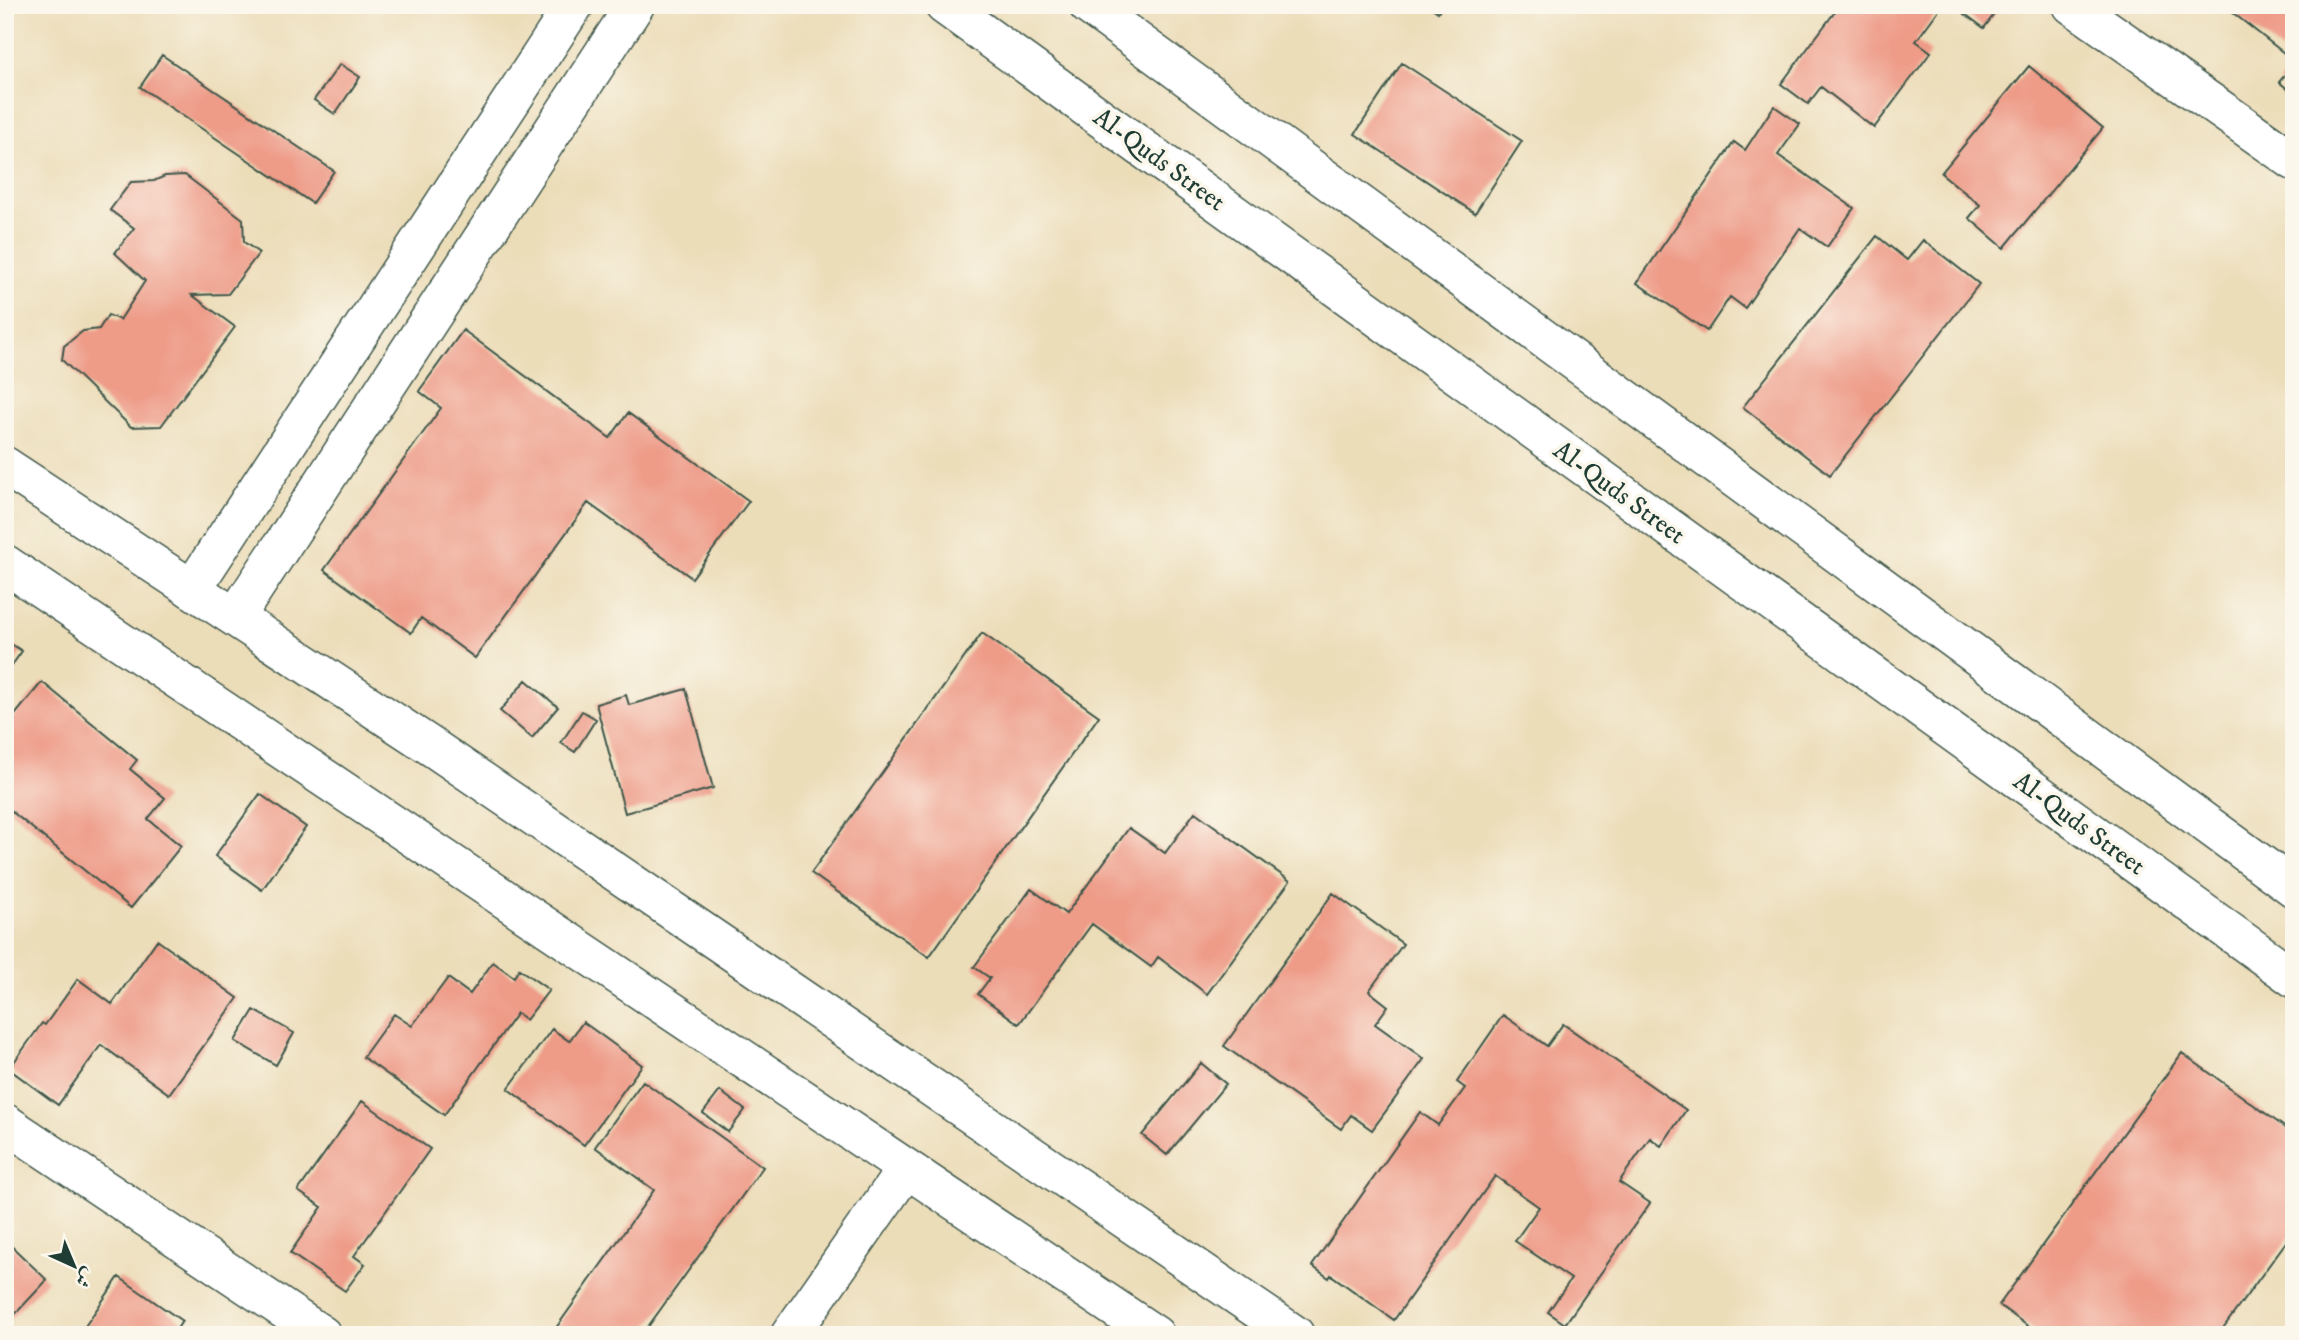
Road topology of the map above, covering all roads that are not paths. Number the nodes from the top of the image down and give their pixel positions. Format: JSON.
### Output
{"nodes":[{"id":1,"x":574,"y":5,"type":"edge"},
{"id":2,"x":635,"y":5,"type":"edge"},
{"id":3,"x":944,"y":5,"type":"edge"},
{"id":4,"x":1088,"y":5,"type":"edge"},
{"id":5,"x":2072,"y":5,"type":"edge"},
{"id":6,"x":2294,"y":161,"type":"edge"},
{"id":7,"x":5,"y":466,"type":"edge"},
{"id":8,"x":5,"y":564,"type":"edge"},
{"id":9,"x":192,"y":589,"type":"junction"},
{"id":10,"x":236,"y":616,"type":"junction"},
{"id":11,"x":2294,"y":888,"type":"edge"},
{"id":12,"x":2294,"y":978,"type":"edge"},
{"id":13,"x":5,"y":1123,"type":"edge"},
{"id":14,"x":906,"y":1169,"type":"junction"},
{"id":15,"x":322,"y":1335,"type":"edge"},
{"id":16,"x":790,"y":1335,"type":"edge"},
{"id":17,"x":1155,"y":1335,"type":"edge"},
{"id":18,"x":1295,"y":1335,"type":"edge"}],
"edges":[{"from":1,"to":9,"type":"street"},
{"from":2,"to":10,"type":"street"},
{"from":3,"to":12,"type":"street","name":"Al-Quds Street"},
{"from":4,"to":11,"type":"street"},
{"from":5,"to":6,"type":"street"},
{"from":7,"to":9,"type":"street"},
{"from":8,"to":14,"type":"street"},
{"from":9,"to":10,"type":"street"},
{"from":10,"to":18,"type":"street"},
{"from":13,"to":15,"type":"street"},
{"from":14,"to":16,"type":"street"},
{"from":14,"to":17,"type":"street"}]}
